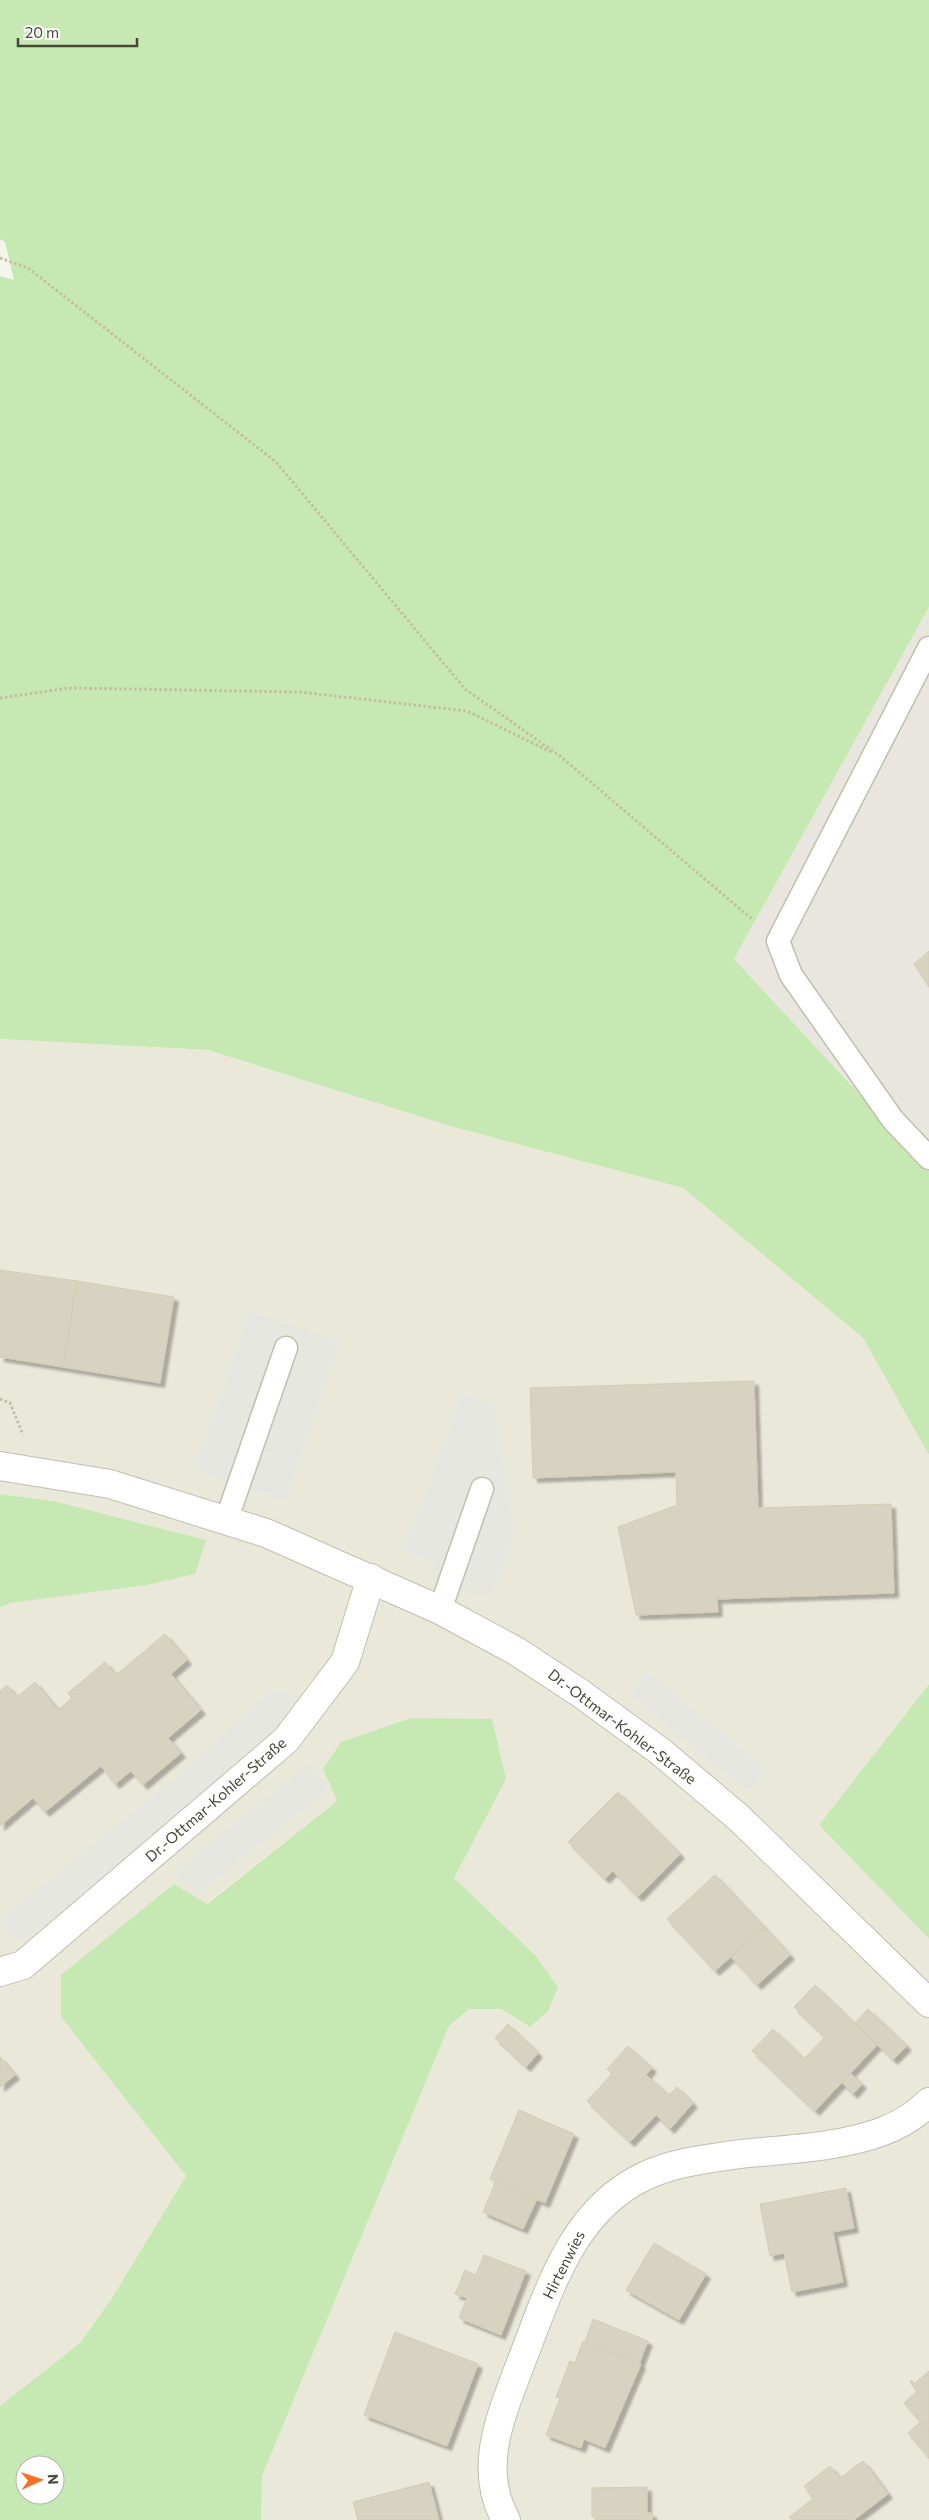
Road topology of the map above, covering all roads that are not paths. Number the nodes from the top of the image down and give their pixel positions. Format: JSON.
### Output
{"nodes":[{"id":1,"x":929,"y":648,"type":"edge"},
{"id":2,"x":929,"y":1158,"type":"edge"},
{"id":3,"x":286,"y":1348,"type":"dead end"},
{"id":4,"x":0,"y":1466,"type":"edge"},
{"id":5,"x":482,"y":1489,"type":"dead end"},
{"id":6,"x":226,"y":1521,"type":"junction"},
{"id":7,"x":371,"y":1578,"type":"junction"},
{"id":8,"x":440,"y":1610,"type":"junction"},
{"id":9,"x":0,"y":1972,"type":"edge"},
{"id":10,"x":929,"y":2003,"type":"edge"},
{"id":11,"x":929,"y":2102,"type":"edge"},
{"id":12,"x":506,"y":2520,"type":"edge"}],
"edges":[{"from":1,"to":2,"type":"lane"},
{"from":3,"to":6,"type":"lane"},
{"from":4,"to":6,"type":"street","name":"Dr.-Ottmar-Kohler-Straße"},
{"from":5,"to":8,"type":"lane"},
{"from":6,"to":7,"type":"street","name":"Dr.-Ottmar-Kohler-Straße"},
{"from":7,"to":8,"type":"street","name":"Dr.-Ottmar-Kohler-Straße"},
{"from":7,"to":9,"type":"street","name":"Dr.-Ottmar-Kohler-Straße"},
{"from":8,"to":10,"type":"street","name":"Dr.-Ottmar-Kohler-Straße"},
{"from":11,"to":12,"type":"street","name":"Hirtenwies"}]}
